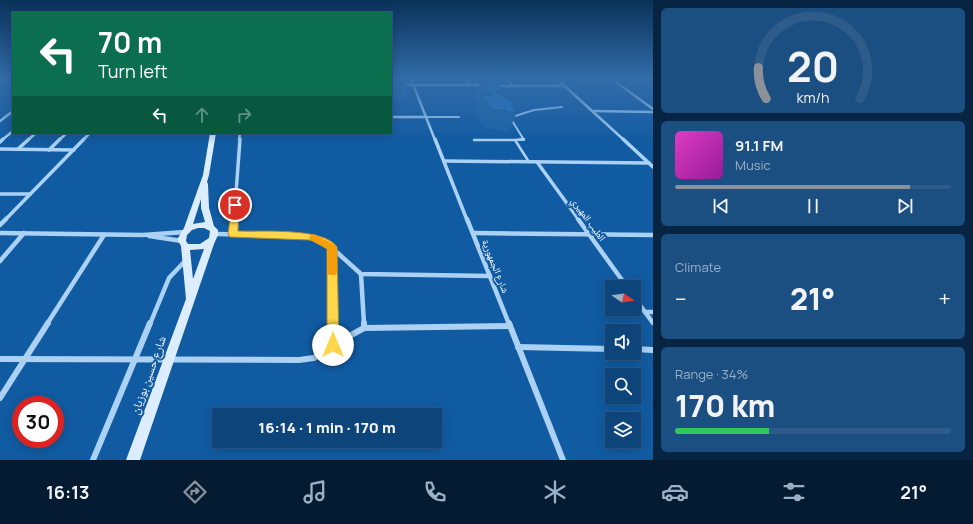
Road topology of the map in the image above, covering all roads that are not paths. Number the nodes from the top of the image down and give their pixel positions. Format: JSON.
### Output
{"nodes":[{"id":1,"x":420,"y":100,"type":"edge"},
{"id":2,"x":581,"y":100,"type":"edge"},
{"id":3,"x":640,"y":100,"type":"edge"},
{"id":4,"x":562,"y":107,"type":"dead end"},
{"id":5,"x":593,"y":111,"type":"junction"},
{"id":6,"x":653,"y":111,"type":"edge"},
{"id":7,"x":12,"y":112,"type":"edge"},
{"id":8,"x":508,"y":114,"type":"edge"},
{"id":9,"x":392,"y":117,"type":"edge"},
{"id":10,"x":426,"y":117,"type":"junction"},
{"id":11,"x":459,"y":117,"type":"dead end"},
{"id":12,"x":511,"y":118,"type":"junction"},
{"id":13,"x":0,"y":121,"type":"edge"},
{"id":14,"x":12,"y":132,"type":"edge"},
{"id":15,"x":35,"y":134,"type":"edge"},
{"id":16,"x":65,"y":134,"type":"edge"},
{"id":17,"x":89,"y":134,"type":"edge"},
{"id":18,"x":212,"y":134,"type":"edge"},
{"id":19,"x":240,"y":134,"type":"edge"},
{"id":20,"x":474,"y":140,"type":"dead end"},
{"id":21,"x":515,"y":140,"type":"junction"},
{"id":22,"x":0,"y":142,"type":"edge"},
{"id":23,"x":0,"y":149,"type":"edge"},
{"id":24,"x":18,"y":149,"type":"junction"},
{"id":25,"x":49,"y":150,"type":"junction"},
{"id":26,"x":74,"y":150,"type":"junction"},
{"id":27,"x":444,"y":161,"type":"junction"},
{"id":28,"x":529,"y":162,"type":"junction"},
{"id":29,"x":537,"y":162,"type":"junction"},
{"id":30,"x":649,"y":163,"type":"junction"},
{"id":31,"x":653,"y":167,"type":"edge"},
{"id":32,"x":206,"y":175,"type":"junction"},
{"id":33,"x":0,"y":194,"type":"edge"},
{"id":34,"x":30,"y":194,"type":"junction"},
{"id":35,"x":0,"y":225,"type":"edge"},
{"id":36,"x":213,"y":230,"type":"junction"},
{"id":37,"x":186,"y":231,"type":"junction"},
{"id":38,"x":0,"y":233,"type":"edge"},
{"id":39,"x":24,"y":233,"type":"junction"},
{"id":40,"x":473,"y":233,"type":"junction"},
{"id":41,"x":233,"y":234,"type":"junction"},
{"id":42,"x":589,"y":234,"type":"junction"},
{"id":43,"x":104,"y":235,"type":"junction"},
{"id":44,"x":143,"y":235,"type":"junction"},
{"id":45,"x":653,"y":235,"type":"edge"},
{"id":46,"x":210,"y":243,"type":"junction"},
{"id":47,"x":183,"y":244,"type":"junction"},
{"id":48,"x":332,"y":247,"type":"junction"},
{"id":49,"x":186,"y":260,"type":"junction"},
{"id":50,"x":0,"y":261,"type":"edge"},
{"id":51,"x":361,"y":274,"type":"junction"},
{"id":52,"x":490,"y":276,"type":"junction"},
{"id":53,"x":622,"y":280,"type":"edge"},
{"id":54,"x":190,"y":300,"type":"junction"},
{"id":55,"x":641,"y":307,"type":"edge"},
{"id":56,"x":645,"y":312,"type":"junction"},
{"id":57,"x":653,"y":312,"type":"edge"},
{"id":58,"x":653,"y":323,"type":"edge"},
{"id":59,"x":510,"y":326,"type":"junction"},
{"id":60,"x":364,"y":328,"type":"junction"},
{"id":61,"x":333,"y":345,"type":"junction"},
{"id":62,"x":518,"y":347,"type":"junction"},
{"id":63,"x":605,"y":349,"type":"edge"},
{"id":64,"x":641,"y":350,"type":"edge"},
{"id":65,"x":653,"y":350,"type":"edge"},
{"id":66,"x":0,"y":359,"type":"edge"},
{"id":67,"x":25,"y":359,"type":"junction"},
{"id":68,"x":134,"y":360,"type":"junction"},
{"id":69,"x":167,"y":361,"type":"junction"},
{"id":70,"x":0,"y":398,"type":"edge"},
{"id":71,"x":93,"y":460,"type":"edge"},
{"id":72,"x":133,"y":460,"type":"edge"},
{"id":73,"x":563,"y":460,"type":"edge"}],
"edges":[{"from":1,"to":10,"type":"street","name":"شارع الجمهورية"},
{"from":2,"to":5,"type":"street"},
{"from":3,"to":6,"type":"street"},
{"from":4,"to":12,"type":"lane"},
{"from":5,"to":6,"type":"street"},
{"from":5,"to":30,"type":"street"},
{"from":7,"to":13,"type":"street"},
{"from":8,"to":12,"type":"lane"},
{"from":9,"to":10,"type":"street"},
{"from":10,"to":11,"type":"lane"},
{"from":10,"to":27,"type":"street","name":"شارع الجمهورية"},
{"from":12,"to":21,"type":"lane"},
{"from":14,"to":22,"type":"street"},
{"from":15,"to":24,"type":"street"},
{"from":16,"to":25,"type":"street"},
{"from":17,"to":26,"type":"street"},
{"from":18,"to":32,"type":"main road"},
{"from":19,"to":41,"type":"street"},
{"from":20,"to":21,"type":"lane"},
{"from":21,"to":28,"type":"lane"},
{"from":23,"to":24,"type":"street"},
{"from":24,"to":25,"type":"street"},
{"from":25,"to":26,"type":"street"},
{"from":26,"to":34,"type":"street"},
{"from":27,"to":28,"type":"street"},
{"from":27,"to":40,"type":"street","name":"شارع الجمهورية"},
{"from":28,"to":29,"type":"street"},
{"from":29,"to":30,"type":"street"},
{"from":29,"to":42,"type":"street","name":"الطيب المهيري"},
{"from":30,"to":31,"type":"street"},
{"from":32,"to":36,"type":"main road"},
{"from":32,"to":37,"type":"main road"},
{"from":33,"to":34,"type":"street"},
{"from":34,"to":35,"type":"street"},
{"from":36,"to":37,"type":"main road"},
{"from":36,"to":41,"type":"street"},
{"from":36,"to":46,"type":"main road","name":"شارع حسين بوزيان"},
{"from":37,"to":44,"type":"street"},
{"from":37,"to":47,"type":"main road"},
{"from":38,"to":39,"type":"street"},
{"from":39,"to":43,"type":"street"},
{"from":39,"to":50,"type":"street"},
{"from":40,"to":42,"type":"street"},
{"from":40,"to":52,"type":"street","name":"شارع الجمهورية"},
{"from":41,"to":48,"type":"street"},
{"from":42,"to":45,"type":"street"},
{"from":42,"to":53,"type":"street","name":"الطيب المهيري"},
{"from":43,"to":44,"type":"street"},
{"from":43,"to":67,"type":"street"},
{"from":44,"to":47,"type":"street"},
{"from":46,"to":47,"type":"main road"},
{"from":46,"to":54,"type":"main road","name":"شارع حسين بوزيان"},
{"from":47,"to":49,"type":"main road","name":"شارع حسين بوزيان"},
{"from":48,"to":51,"type":"street"},
{"from":48,"to":61,"type":"street"},
{"from":49,"to":54,"type":"main road","name":"شارع حسين بوزيان"},
{"from":49,"to":68,"type":"street"},
{"from":51,"to":52,"type":"street"},
{"from":51,"to":60,"type":"street"},
{"from":52,"to":59,"type":"street","name":"شارع الجمهورية"},
{"from":54,"to":69,"type":"main road","name":"شارع حسين بوزيان"},
{"from":55,"to":56,"type":"street"},
{"from":56,"to":57,"type":"street"},
{"from":56,"to":58,"type":"street"},
{"from":59,"to":60,"type":"street"},
{"from":59,"to":62,"type":"street","name":"شارع الجمهورية"},
{"from":60,"to":61,"type":"street"},
{"from":61,"to":69,"type":"street"},
{"from":62,"to":63,"type":"street"},
{"from":62,"to":73,"type":"street","name":"شارع الجمهورية"},
{"from":64,"to":65,"type":"street"},
{"from":66,"to":67,"type":"street"},
{"from":67,"to":68,"type":"street"},
{"from":67,"to":70,"type":"street"},
{"from":68,"to":69,"type":"street"},
{"from":68,"to":71,"type":"street"},
{"from":69,"to":72,"type":"main road","name":"شارع حسين بوزيان"}]}
